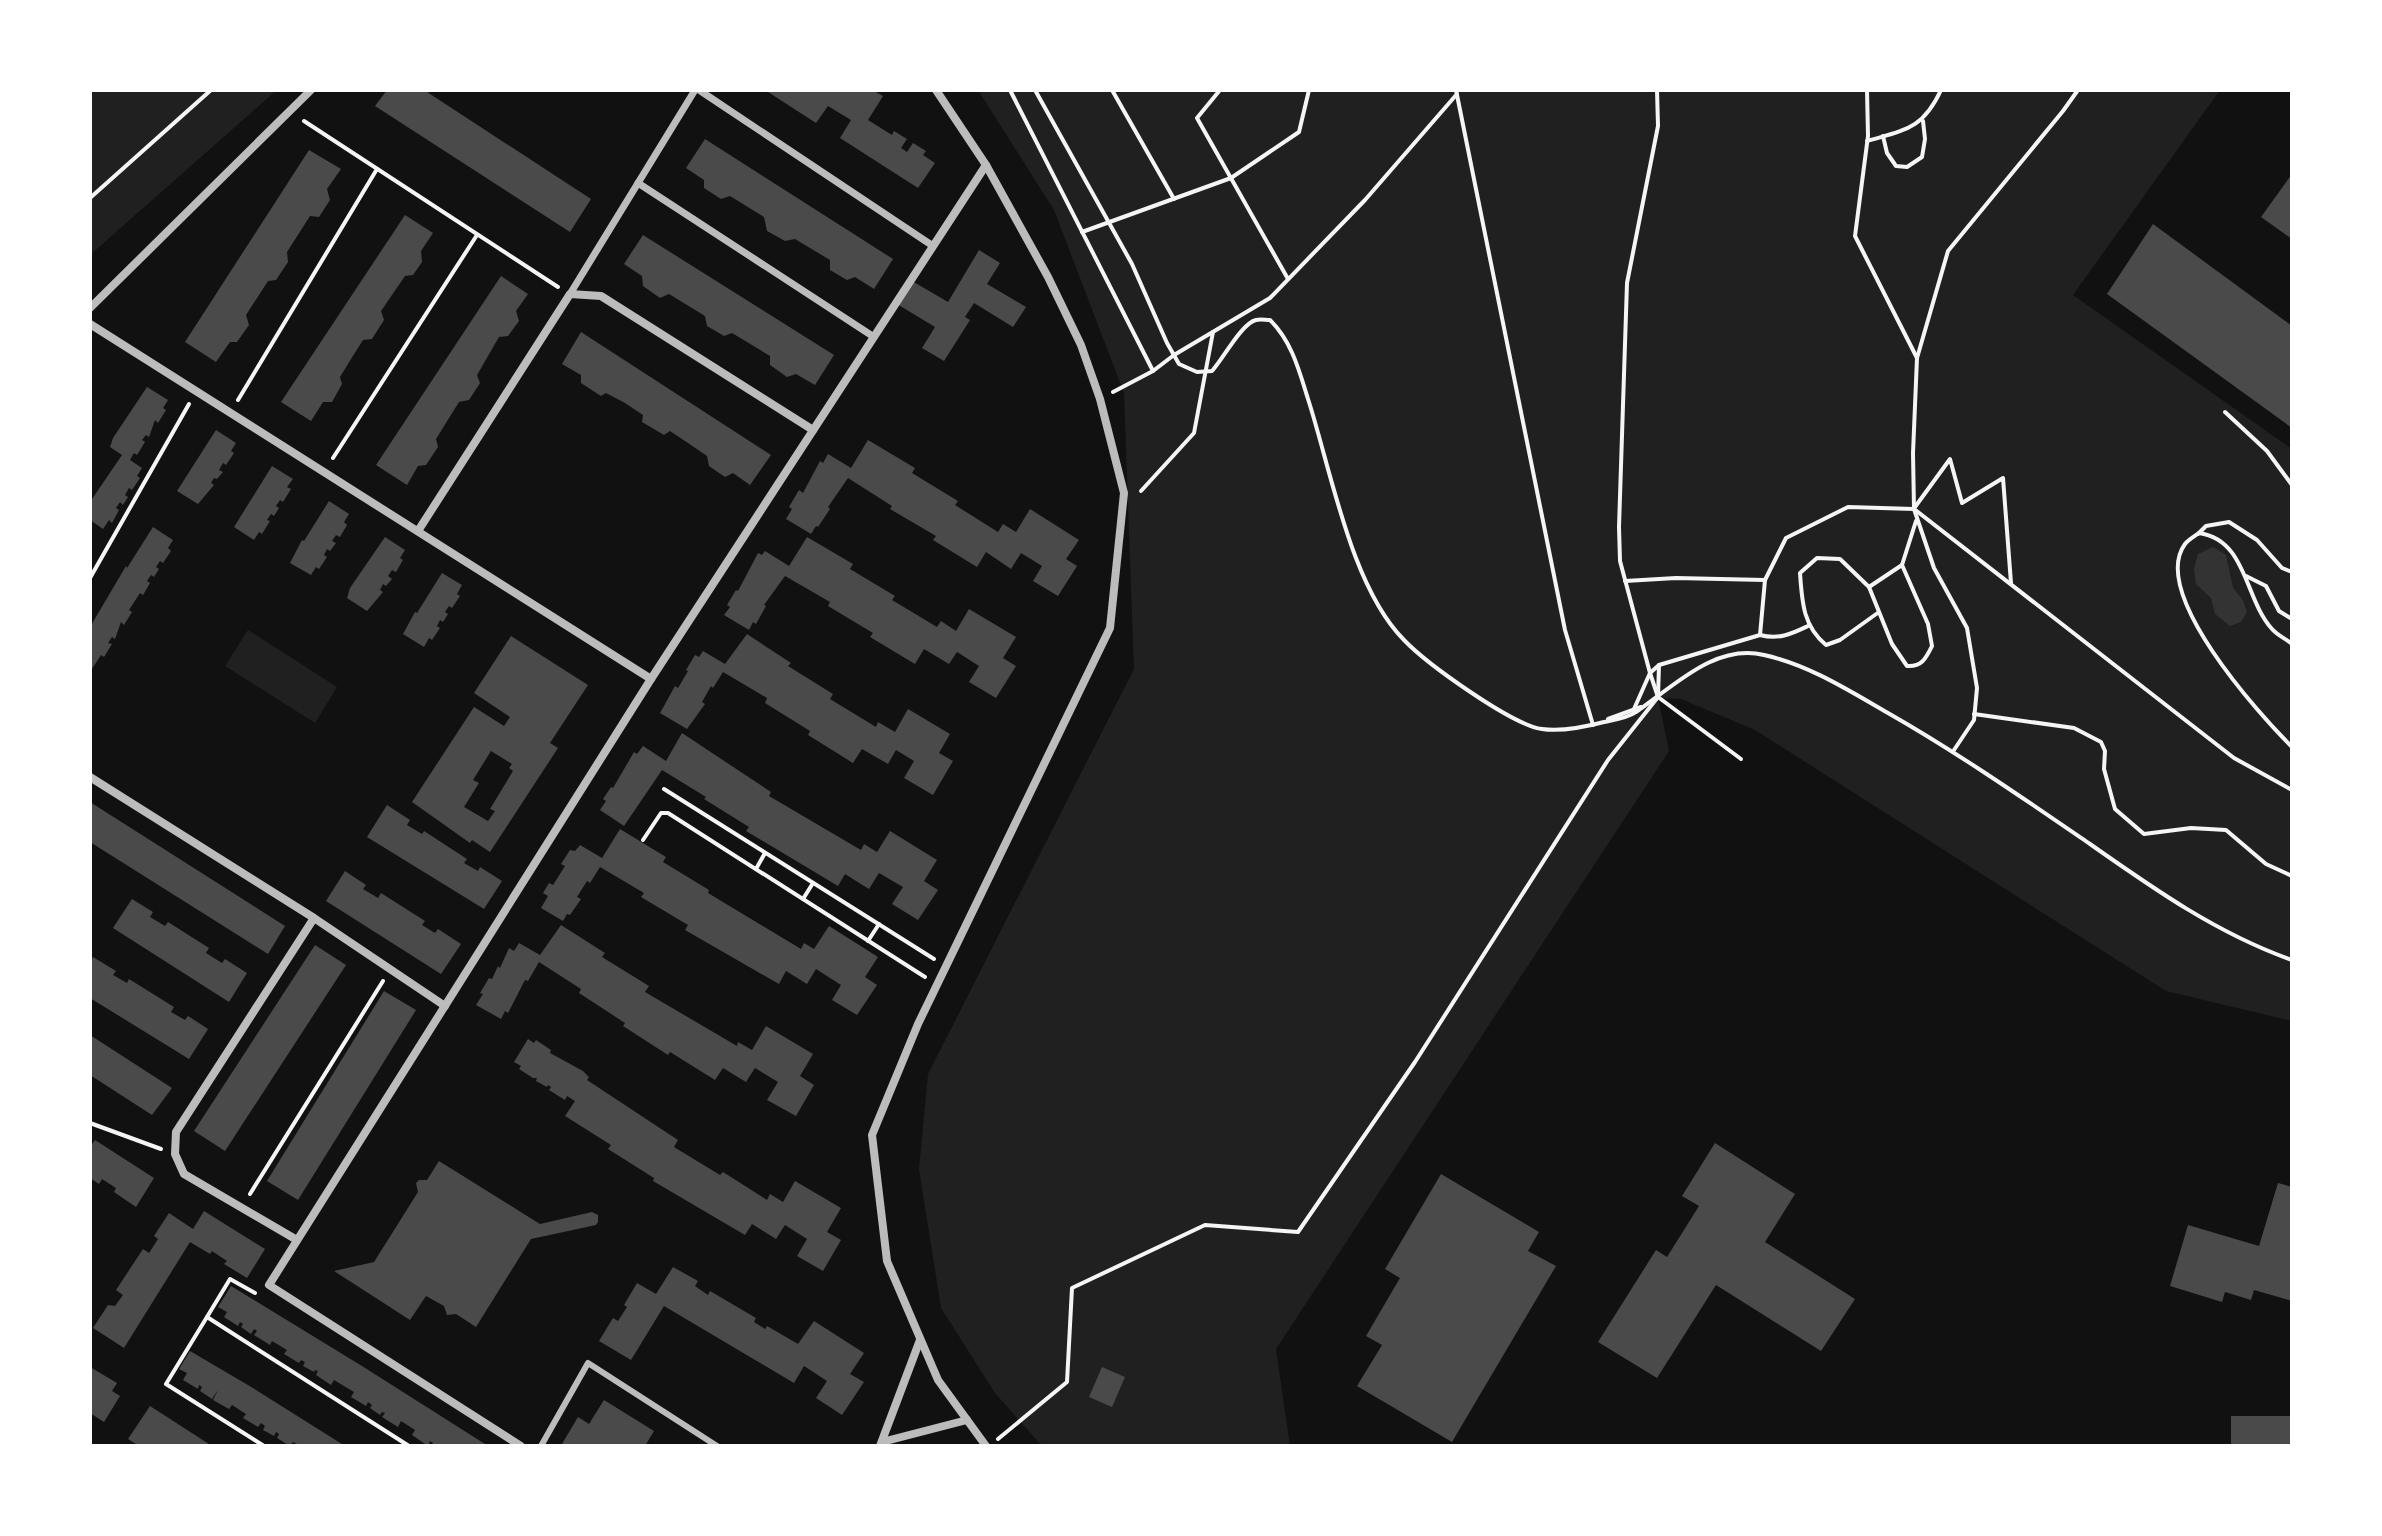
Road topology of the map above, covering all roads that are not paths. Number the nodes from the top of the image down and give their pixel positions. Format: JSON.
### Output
{"nodes":[{"id":1,"x":311,"y":90,"type":"edge"},
{"id":2,"x":697,"y":90,"type":"edge"},
{"id":3,"x":936,"y":90,"type":"edge"},
{"id":4,"x":986,"y":165,"type":"junction"},
{"id":5,"x":638,"y":183,"type":"junction"},
{"id":6,"x":933,"y":246,"type":"junction"},
{"id":7,"x":570,"y":294,"type":"junction"},
{"id":8,"x":90,"y":308,"type":"edge"},
{"id":9,"x":90,"y":324,"type":"edge"},
{"id":10,"x":874,"y":337,"type":"junction"},
{"id":11,"x":813,"y":430,"type":"junction"},
{"id":12,"x":418,"y":531,"type":"junction"},
{"id":13,"x":651,"y":679,"type":"junction"},
{"id":14,"x":90,"y":777,"type":"edge"},
{"id":15,"x":314,"y":918,"type":"junction"},
{"id":16,"x":445,"y":1006,"type":"junction"},
{"id":17,"x":297,"y":1240,"type":"junction"},
{"id":18,"x":920,"y":1340,"type":"junction"},
{"id":19,"x":967,"y":1420,"type":"junction"},
{"id":20,"x":881,"y":1444,"type":"edge"},
{"id":21,"x":521,"y":1446,"type":"edge"},
{"id":22,"x":541,"y":1446,"type":"edge"},
{"id":23,"x":717,"y":1446,"type":"edge"},
{"id":24,"x":988,"y":1446,"type":"edge"}],
"edges":[{"from":1,"to":8,"type":"street"},
{"from":2,"to":5,"type":"street"},
{"from":2,"to":6,"type":"street"},
{"from":3,"to":4,"type":"street"},
{"from":4,"to":6,"type":"street"},
{"from":4,"to":18,"type":"street"},
{"from":5,"to":7,"type":"street"},
{"from":5,"to":10,"type":"street"},
{"from":6,"to":10,"type":"street"},
{"from":7,"to":11,"type":"street"},
{"from":7,"to":12,"type":"street"},
{"from":9,"to":12,"type":"street"},
{"from":10,"to":11,"type":"street"},
{"from":11,"to":13,"type":"street"},
{"from":12,"to":13,"type":"street"},
{"from":13,"to":16,"type":"street"},
{"from":14,"to":15,"type":"street"},
{"from":15,"to":16,"type":"street"},
{"from":15,"to":17,"type":"street"},
{"from":16,"to":17,"type":"street"},
{"from":17,"to":21,"type":"street"},
{"from":18,"to":19,"type":"street"},
{"from":18,"to":20,"type":"street"},
{"from":19,"to":20,"type":"street"},
{"from":19,"to":24,"type":"street"},
{"from":22,"to":23,"type":"lane"}]}
